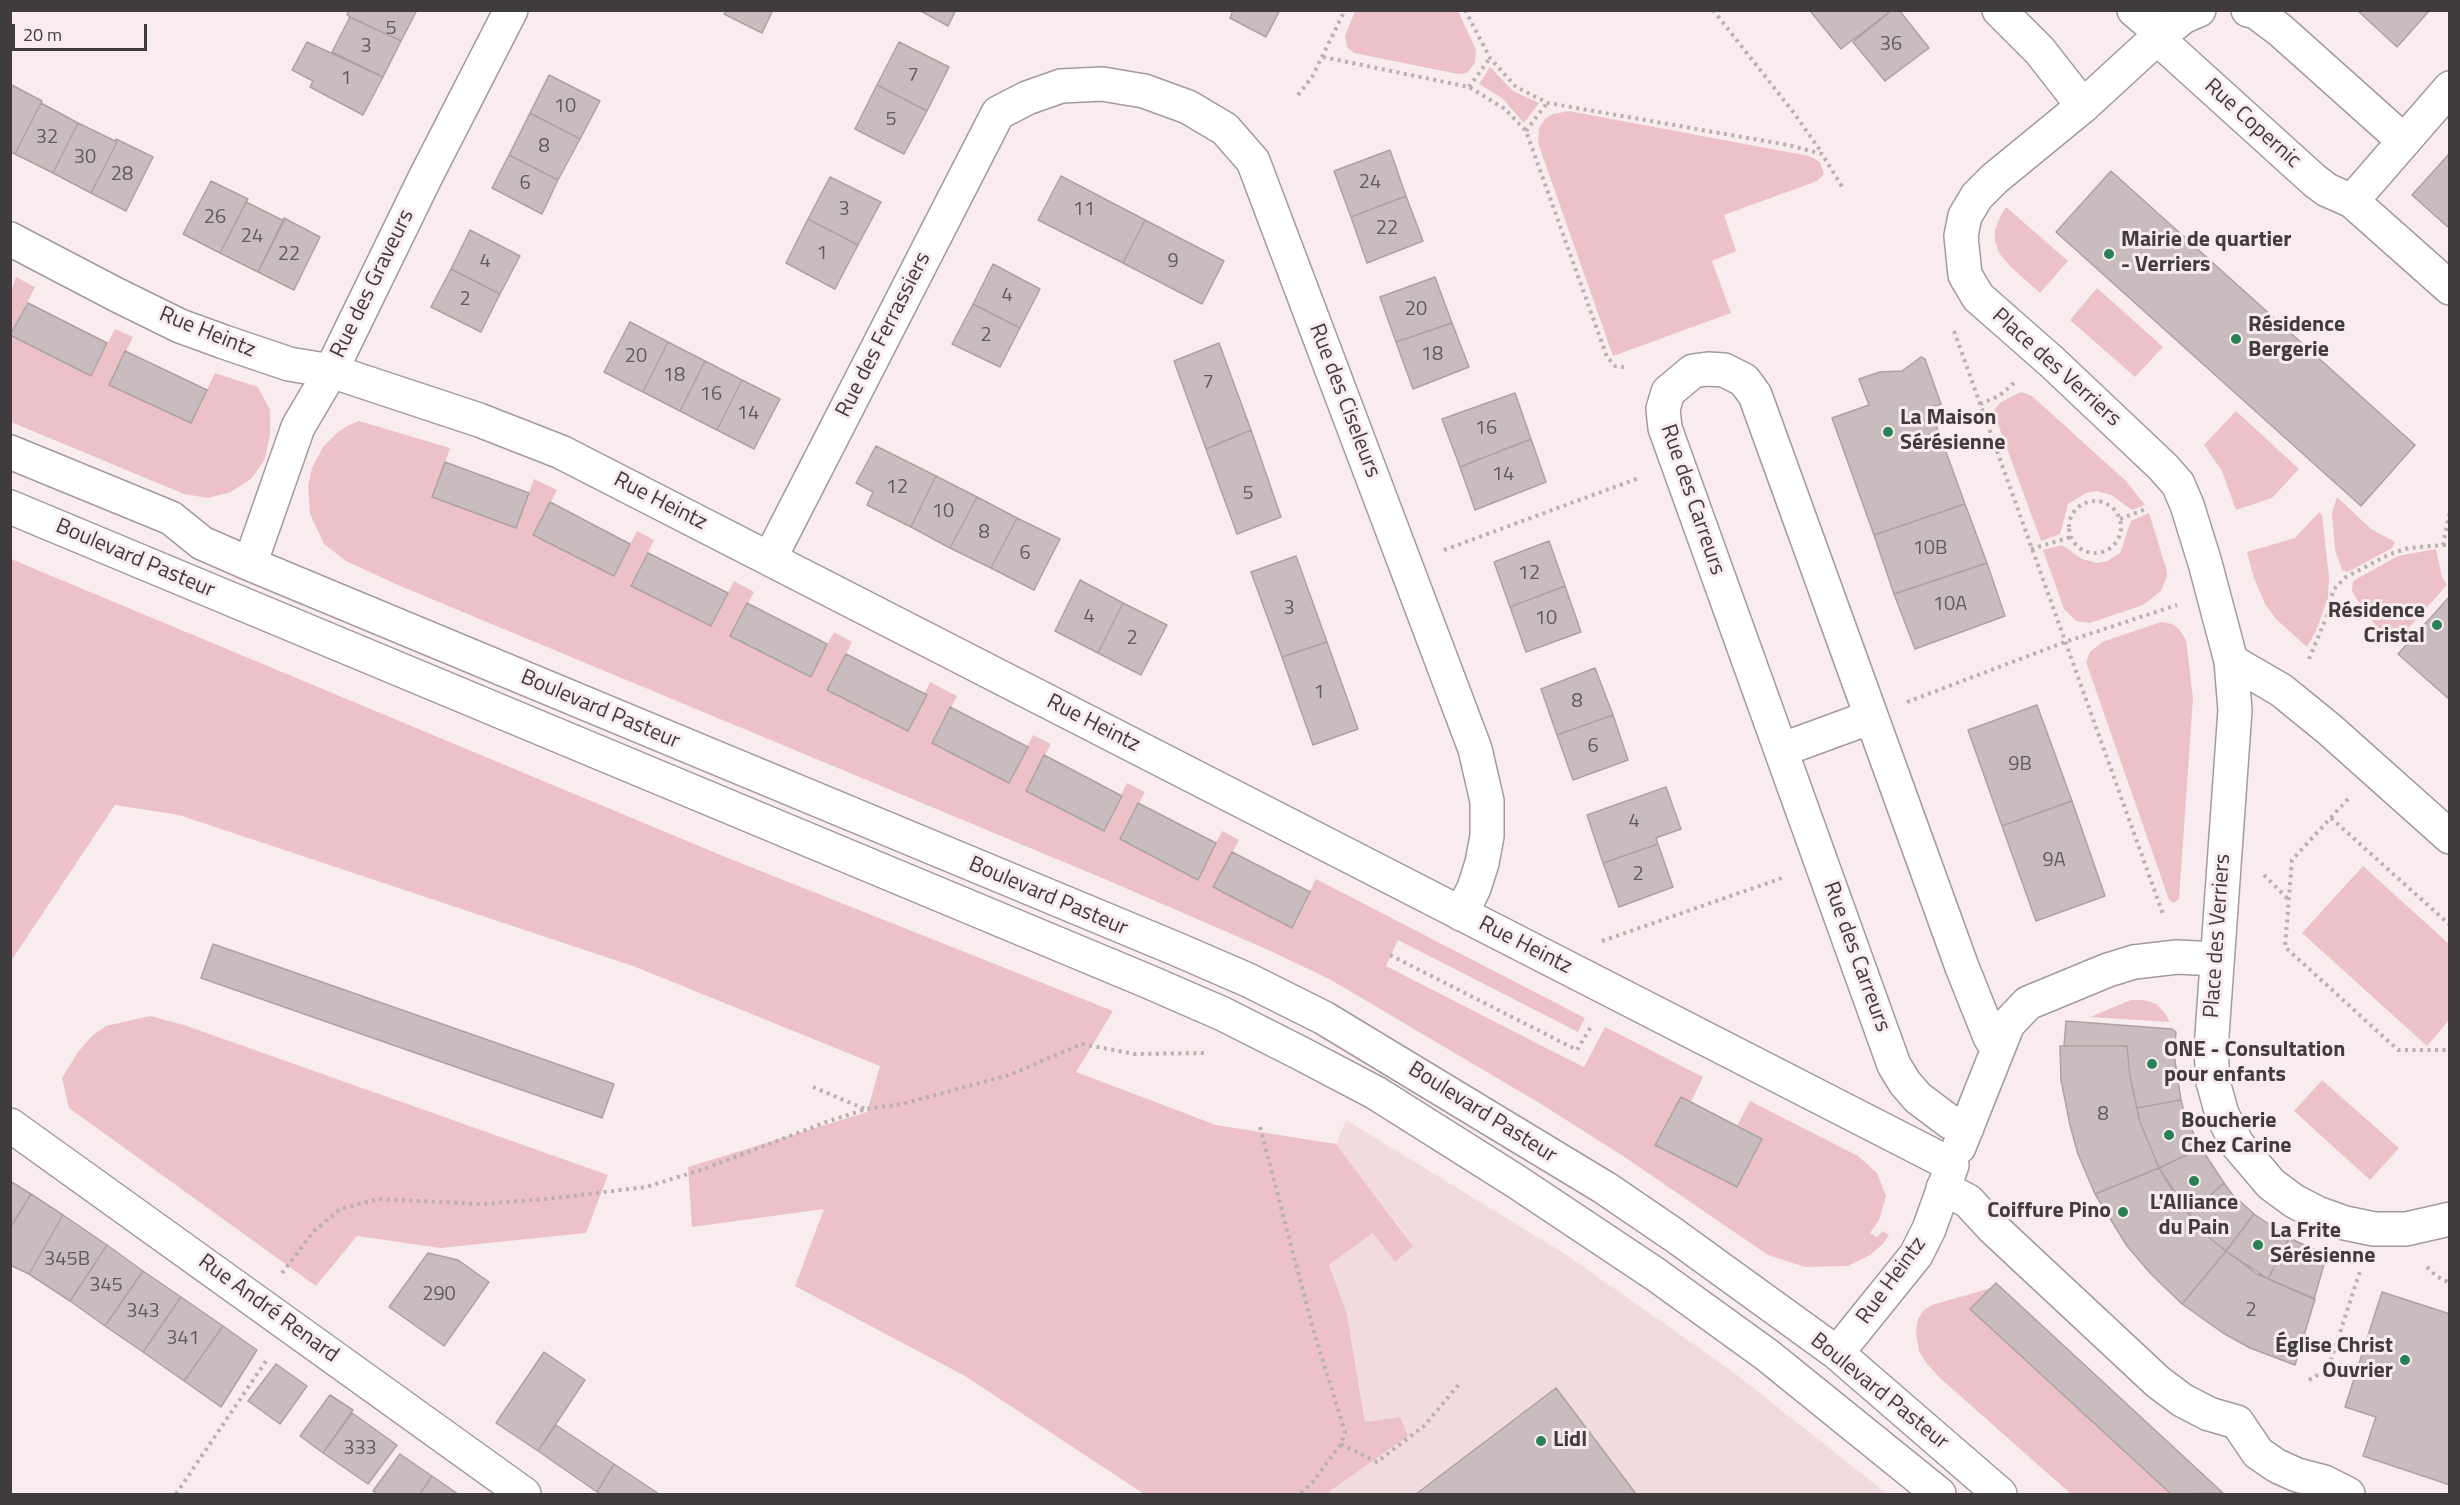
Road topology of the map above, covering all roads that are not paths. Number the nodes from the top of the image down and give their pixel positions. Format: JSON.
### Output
{"nodes":[{"id":1,"x":511,"y":10,"type":"edge"},
{"id":2,"x":1999,"y":10,"type":"edge"},
{"id":3,"x":2134,"y":10,"type":"edge"},
{"id":4,"x":2199,"y":10,"type":"edge"},
{"id":5,"x":2248,"y":10,"type":"edge"},
{"id":6,"x":2159,"y":36,"type":"junction"},
{"id":7,"x":2450,"y":87,"type":"edge"},
{"id":8,"x":2083,"y":106,"type":"junction"},
{"id":9,"x":998,"y":113,"type":"joint"},
{"id":10,"x":2403,"y":140,"type":"junction"},
{"id":11,"x":2352,"y":201,"type":"junction"},
{"id":12,"x":10,"y":239,"type":"edge"},
{"id":13,"x":2450,"y":288,"type":"edge"},
{"id":14,"x":331,"y":371,"type":"junction"},
{"id":15,"x":10,"y":452,"type":"edge"},
{"id":16,"x":10,"y":507,"type":"edge"},
{"id":17,"x":770,"y":558,"type":"junction"},
{"id":18,"x":250,"y":564,"type":"junction"},
{"id":19,"x":2231,"y":661,"type":"junction"},
{"id":20,"x":1870,"y":717,"type":"junction"},
{"id":21,"x":1781,"y":750,"type":"junction"},
{"id":22,"x":2450,"y":837,"type":"edge"},
{"id":23,"x":1461,"y":914,"type":"junction"},
{"id":24,"x":2216,"y":959,"type":"junction"},
{"id":25,"x":1999,"y":1045,"type":"junction"},
{"id":26,"x":10,"y":1125,"type":"edge"},
{"id":27,"x":1967,"y":1128,"type":"junction"},
{"id":28,"x":1948,"y":1177,"type":"junction"},
{"id":29,"x":2450,"y":1220,"type":"edge"},
{"id":30,"x":1837,"y":1353,"type":"junction"},
{"id":31,"x":1767,"y":1354,"type":"junction"},
{"id":32,"x":1854,"y":1422,"type":"junction"},
{"id":33,"x":525,"y":1494,"type":"edge"},
{"id":34,"x":1939,"y":1494,"type":"edge"},
{"id":35,"x":2000,"y":1494,"type":"edge"},
{"id":36,"x":2348,"y":1494,"type":"edge"}],
"edges":[{"from":1,"to":14,"type":"street","name":"Rue des Graveurs"},
{"from":2,"to":8,"type":"street"},
{"from":3,"to":6,"type":"street","name":"Rue Copernic"},
{"from":4,"to":6,"type":"street"},
{"from":5,"to":10,"type":"street"},
{"from":6,"to":8,"type":"street"},
{"from":6,"to":11,"type":"street","name":"Rue Copernic"},
{"from":7,"to":10,"type":"street"},
{"from":8,"to":19,"type":"street","name":"Place des Verriers"},
{"from":9,"to":17,"type":"street","name":"Rue des Ferrassiers"},
{"from":9,"to":23,"type":"street","name":"Rue des Ciseleurs"},
{"from":10,"to":11,"type":"street"},
{"from":11,"to":13,"type":"street","name":"Rue Copernic"},
{"from":12,"to":14,"type":"street","name":"Rue Heintz"},
{"from":14,"to":17,"type":"street","name":"Rue Heintz"},
{"from":14,"to":18,"type":"street","name":"Rue des Graveurs"},
{"from":15,"to":18,"type":"street","name":"Boulevard Pasteur"},
{"from":16,"to":31,"type":"street","name":"Boulevard Pasteur"},
{"from":17,"to":23,"type":"street","name":"Rue Heintz"},
{"from":18,"to":30,"type":"street","name":"Boulevard Pasteur"},
{"from":19,"to":22,"type":"street"},
{"from":19,"to":24,"type":"street","name":"Place des Verriers"},
{"from":20,"to":21,"type":"street"},
{"from":20,"to":21,"type":"street","name":"Rue des Carreurs"},
{"from":20,"to":25,"type":"street","name":"Rue des Carreurs"},
{"from":21,"to":27,"type":"street","name":"Rue des Carreurs"},
{"from":23,"to":28,"type":"street","name":"Rue Heintz"},
{"from":24,"to":25,"type":"street"},
{"from":24,"to":29,"type":"street","name":"Place des Verriers"},
{"from":25,"to":27,"type":"street"},
{"from":26,"to":33,"type":"street","name":"Rue André Renard"},
{"from":27,"to":28,"type":"street"},
{"from":28,"to":30,"type":"street","name":"Rue Heintz"},
{"from":28,"to":36,"type":"street"},
{"from":30,"to":31,"type":"street"},
{"from":30,"to":32,"type":"street"},
{"from":30,"to":35,"type":"street","name":"Boulevard Pasteur"},
{"from":31,"to":32,"type":"street","name":"Boulevard Pasteur"},
{"from":32,"to":34,"type":"street","name":"Boulevard Pasteur"}]}
